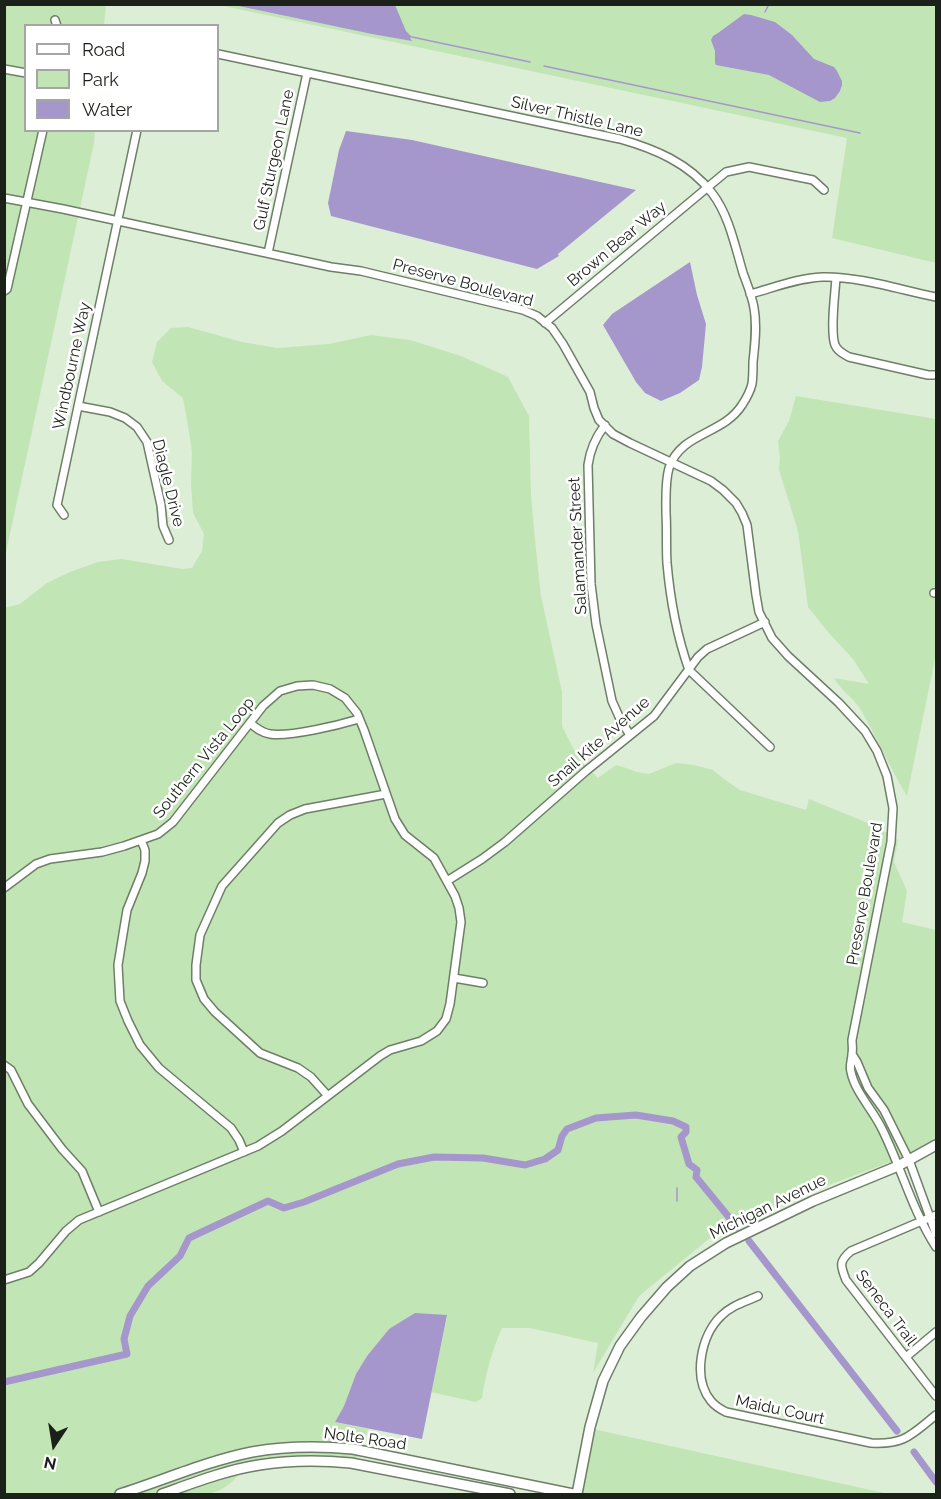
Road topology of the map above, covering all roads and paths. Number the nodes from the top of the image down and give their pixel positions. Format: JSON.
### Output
{"nodes":[{"id":1,"x":219,"y":54,"type":"edge"},
{"id":2,"x":4,"y":69,"type":"edge"},
{"id":3,"x":24,"y":73,"type":"edge"},
{"id":4,"x":307,"y":73,"type":"junction"},
{"id":5,"x":43,"y":132,"type":"edge"},
{"id":6,"x":137,"y":132,"type":"edge"},
{"id":7,"x":706,"y":187,"type":"junction"},
{"id":8,"x":824,"y":190,"type":"dead end"},
{"id":9,"x":4,"y":198,"type":"edge"},
{"id":10,"x":27,"y":202,"type":"junction"},
{"id":11,"x":117,"y":221,"type":"junction"},
{"id":12,"x":268,"y":253,"type":"junction"},
{"id":13,"x":836,"y":278,"type":"junction"},
{"id":14,"x":4,"y":291,"type":"edge"},
{"id":15,"x":750,"y":294,"type":"junction"},
{"id":16,"x":936,"y":297,"type":"edge"},
{"id":17,"x":545,"y":322,"type":"junction"},
{"id":18,"x":936,"y":375,"type":"edge"},
{"id":19,"x":78,"y":406,"type":"junction"},
{"id":20,"x":604,"y":425,"type":"junction"},
{"id":21,"x":671,"y":463,"type":"junction"},
{"id":22,"x":64,"y":515,"type":"dead end"},
{"id":23,"x":169,"y":540,"type":"dead end"},
{"id":24,"x":765,"y":622,"type":"junction"},
{"id":25,"x":689,"y":670,"type":"junction"},
{"id":26,"x":359,"y":719,"type":"junction"},
{"id":27,"x":250,"y":723,"type":"junction"},
{"id":28,"x":630,"y":735,"type":"junction"},
{"id":29,"x":770,"y":747,"type":"dead end"},
{"id":30,"x":386,"y":794,"type":"junction"},
{"id":31,"x":141,"y":840,"type":"junction"},
{"id":32,"x":447,"y":881,"type":"junction"},
{"id":33,"x":4,"y":888,"type":"edge"},
{"id":34,"x":454,"y":978,"type":"junction"},
{"id":35,"x":483,"y":983,"type":"dead end"},
{"id":36,"x":852,"y":1054,"type":"junction"},
{"id":37,"x":4,"y":1065,"type":"edge"},
{"id":38,"x":328,"y":1096,"type":"junction"},
{"id":39,"x":936,"y":1145,"type":"edge"},
{"id":40,"x":244,"y":1152,"type":"junction"},
{"id":41,"x":909,"y":1160,"type":"junction"},
{"id":42,"x":898,"y":1166,"type":"junction"},
{"id":43,"x":99,"y":1212,"type":"junction"},
{"id":44,"x":934,"y":1217,"type":"edge"},
{"id":45,"x":923,"y":1222,"type":"junction"},
{"id":46,"x":936,"y":1234,"type":"edge"},
{"id":47,"x":936,"y":1247,"type":"edge"},
{"id":48,"x":4,"y":1280,"type":"edge"},
{"id":49,"x":758,"y":1296,"type":"dead end"},
{"id":50,"x":936,"y":1332,"type":"edge"},
{"id":51,"x":906,"y":1357,"type":"junction"},
{"id":52,"x":936,"y":1396,"type":"edge"},
{"id":53,"x":936,"y":1415,"type":"edge"},
{"id":54,"x":120,"y":1494,"type":"edge"},
{"id":55,"x":162,"y":1494,"type":"edge"},
{"id":56,"x":510,"y":1494,"type":"edge"},
{"id":57,"x":575,"y":1494,"type":"edge"}],
"edges":[{"from":1,"to":4,"type":"street","name":"Silver Thistle Lane"},
{"from":2,"to":3,"type":"street"},
{"from":4,"to":7,"type":"street","name":"Silver Thistle Lane"},
{"from":4,"to":12,"type":"street","name":"Gulf Sturgeon Lane"},
{"from":5,"to":10,"type":"street"},
{"from":6,"to":11,"type":"street"},
{"from":7,"to":8,"type":"street","name":"Brown Bear Way"},
{"from":7,"to":15,"type":"street","name":"Silver Thistle Lane"},
{"from":7,"to":17,"type":"street","name":"Brown Bear Way"},
{"from":9,"to":10,"type":"street","name":"Preserve Boulevard"},
{"from":10,"to":11,"type":"street","name":"Preserve Boulevard"},
{"from":10,"to":14,"type":"street"},
{"from":11,"to":12,"type":"street","name":"Preserve Boulevard"},
{"from":11,"to":19,"type":"street","name":"Windbourne Way"},
{"from":12,"to":17,"type":"street","name":"Preserve Boulevard"},
{"from":13,"to":15,"type":"street"},
{"from":13,"to":16,"type":"street"},
{"from":13,"to":18,"type":"street"},
{"from":15,"to":21,"type":"street","name":"Silver Thistle Lane"},
{"from":17,"to":20,"type":"street","name":"Preserve Boulevard"},
{"from":19,"to":22,"type":"street","name":"Windbourne Way"},
{"from":19,"to":23,"type":"street","name":"Diagle Drive"},
{"from":20,"to":21,"type":"street","name":"Preserve Boulevard"},
{"from":20,"to":28,"type":"street","name":"Salamander Street"},
{"from":21,"to":24,"type":"street","name":"Preserve Boulevard"},
{"from":21,"to":25,"type":"street"},
{"from":24,"to":25,"type":"street","name":"Snail Kite Avenue"},
{"from":24,"to":36,"type":"street","name":"Preserve Boulevard"},
{"from":25,"to":28,"type":"street","name":"Snail Kite Avenue"},
{"from":25,"to":29,"type":"street"},
{"from":26,"to":27,"type":"street"},
{"from":26,"to":27,"type":"street","name":"Southern Vista Loop"},
{"from":26,"to":30,"type":"street","name":"Southern Vista Loop"},
{"from":27,"to":31,"type":"street","name":"Southern Vista Loop"},
{"from":28,"to":32,"type":"street","name":"Snail Kite Avenue"},
{"from":30,"to":32,"type":"street","name":"Southern Vista Loop"},
{"from":30,"to":38,"type":"street"},
{"from":31,"to":33,"type":"street","name":"Southern Vista Loop"},
{"from":31,"to":40,"type":"street"},
{"from":32,"to":34,"type":"street","name":"Southern Vista Loop"},
{"from":34,"to":35,"type":"street"},
{"from":34,"to":38,"type":"street","name":"Southern Vista Loop"},
{"from":36,"to":41,"type":"street"},
{"from":36,"to":42,"type":"street","name":"Preserve Boulevard"},
{"from":37,"to":43,"type":"street"},
{"from":38,"to":40,"type":"street","name":"Southern Vista Loop"},
{"from":39,"to":41,"type":"street","name":"Michigan Avenue"},
{"from":40,"to":43,"type":"street","name":"Southern Vista Loop"},
{"from":41,"to":42,"type":"street","name":"Michigan Avenue"},
{"from":41,"to":44,"type":"street"},
{"from":42,"to":45,"type":"street","name":"Preserve Boulevard"},
{"from":42,"to":57,"type":"street","name":"Michigan Avenue"},
{"from":43,"to":48,"type":"street","name":"Southern Vista Loop"},
{"from":44,"to":45,"type":"street","name":"Seneca Trail"},
{"from":44,"to":46,"type":"street"},
{"from":45,"to":47,"type":"street","name":"Preserve Boulevard"},
{"from":45,"to":51,"type":"street","name":"Seneca Trail"},
{"from":49,"to":53,"type":"street","name":"Maidu Court"},
{"from":50,"to":51,"type":"street"},
{"from":51,"to":52,"type":"street","name":"Seneca Trail"},
{"from":54,"to":57,"type":"street","name":"Nolte Road"},
{"from":55,"to":56,"type":"street","name":"Nolte Road"}]}
